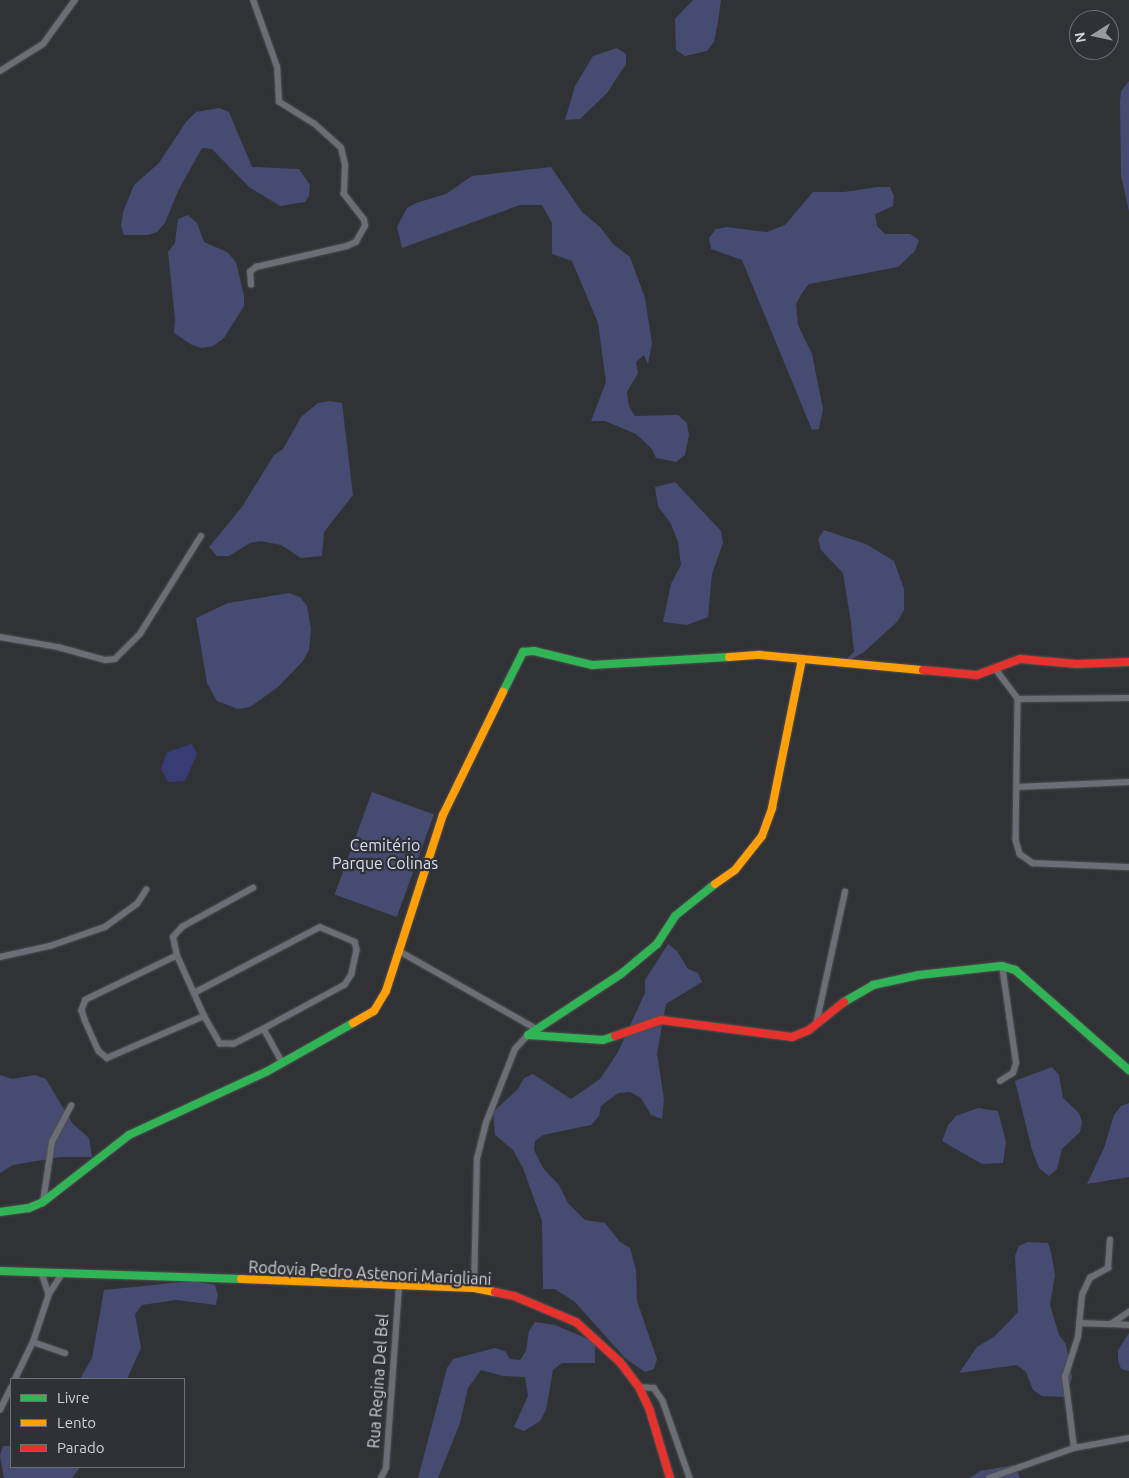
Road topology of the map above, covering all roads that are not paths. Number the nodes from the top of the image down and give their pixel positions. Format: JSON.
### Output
{"nodes":[{"id":1,"x":75,"y":0,"type":"edge"},
{"id":2,"x":253,"y":0,"type":"edge"},
{"id":3,"x":0,"y":71,"type":"edge"},
{"id":4,"x":251,"y":285,"type":"dead end"},
{"id":5,"x":201,"y":536,"type":"dead end"},
{"id":6,"x":0,"y":638,"type":"edge"},
{"id":7,"x":802,"y":659,"type":"junction"},
{"id":8,"x":1129,"y":662,"type":"edge"},
{"id":9,"x":995,"y":668,"type":"junction"},
{"id":10,"x":1129,"y":698,"type":"edge"},
{"id":11,"x":1018,"y":699,"type":"junction"},
{"id":12,"x":1129,"y":782,"type":"edge"},
{"id":13,"x":1017,"y":787,"type":"junction"},
{"id":14,"x":1129,"y":867,"type":"edge"},
{"id":15,"x":252,"y":888,"type":"dead end"},
{"id":16,"x":146,"y":890,"type":"dead end"},
{"id":17,"x":845,"y":892,"type":"dead end"},
{"id":18,"x":399,"y":951,"type":"junction"},
{"id":19,"x":177,"y":956,"type":"junction"},
{"id":20,"x":0,"y":957,"type":"edge"},
{"id":21,"x":1002,"y":966,"type":"junction"},
{"id":22,"x":194,"y":993,"type":"junction"},
{"id":23,"x":204,"y":1016,"type":"junction"},
{"id":24,"x":816,"y":1025,"type":"junction"},
{"id":25,"x":535,"y":1028,"type":"junction"},
{"id":26,"x":264,"y":1029,"type":"junction"},
{"id":27,"x":528,"y":1035,"type":"junction"},
{"id":28,"x":282,"y":1061,"type":"junction"},
{"id":29,"x":1129,"y":1070,"type":"edge"},
{"id":30,"x":1000,"y":1081,"type":"dead end"},
{"id":31,"x":71,"y":1106,"type":"dead end"},
{"id":32,"x":43,"y":1202,"type":"junction"},
{"id":33,"x":0,"y":1212,"type":"edge"},
{"id":34,"x":1110,"y":1240,"type":"dead end"},
{"id":35,"x":0,"y":1271,"type":"edge"},
{"id":36,"x":42,"y":1273,"type":"junction"},
{"id":37,"x":62,"y":1274,"type":"junction"},
{"id":38,"x":399,"y":1285,"type":"junction"},
{"id":39,"x":474,"y":1288,"type":"junction"},
{"id":40,"x":49,"y":1294,"type":"junction"},
{"id":41,"x":1129,"y":1312,"type":"edge"},
{"id":42,"x":1079,"y":1323,"type":"junction"},
{"id":43,"x":1111,"y":1324,"type":"junction"},
{"id":44,"x":1129,"y":1325,"type":"edge"},
{"id":45,"x":33,"y":1342,"type":"junction"},
{"id":46,"x":65,"y":1353,"type":"dead end"},
{"id":47,"x":15,"y":1378,"type":"edge"},
{"id":48,"x":639,"y":1387,"type":"junction"},
{"id":49,"x":10,"y":1389,"type":"edge"},
{"id":50,"x":0,"y":1410,"type":"edge"},
{"id":51,"x":1129,"y":1438,"type":"edge"},
{"id":52,"x":1074,"y":1448,"type":"junction"},
{"id":53,"x":381,"y":1478,"type":"edge"},
{"id":54,"x":670,"y":1478,"type":"edge"},
{"id":55,"x":690,"y":1478,"type":"edge"},
{"id":56,"x":989,"y":1478,"type":"edge"}],
"edges":[{"from":1,"to":3,"type":"street"},
{"from":2,"to":4,"type":"street"},
{"from":5,"to":6,"type":"street"},
{"from":7,"to":9,"type":"street"},
{"from":7,"to":18,"type":"street"},
{"from":7,"to":25,"type":"street"},
{"from":8,"to":9,"type":"street"},
{"from":9,"to":11,"type":"street"},
{"from":10,"to":11,"type":"street"},
{"from":11,"to":13,"type":"street"},
{"from":12,"to":13,"type":"street"},
{"from":13,"to":14,"type":"street"},
{"from":15,"to":19,"type":"street"},
{"from":16,"to":20,"type":"street"},
{"from":17,"to":24,"type":"street"},
{"from":18,"to":25,"type":"street"},
{"from":18,"to":28,"type":"street"},
{"from":19,"to":22,"type":"street"},
{"from":19,"to":23,"type":"street"},
{"from":21,"to":24,"type":"street"},
{"from":21,"to":29,"type":"street"},
{"from":21,"to":30,"type":"street"},
{"from":22,"to":23,"type":"street"},
{"from":22,"to":26,"type":"street"},
{"from":23,"to":26,"type":"street"},
{"from":24,"to":27,"type":"street"},
{"from":25,"to":27,"type":"street"},
{"from":26,"to":28,"type":"street"},
{"from":27,"to":39,"type":"street"},
{"from":28,"to":32,"type":"street"},
{"from":31,"to":32,"type":"street"},
{"from":32,"to":33,"type":"street"},
{"from":34,"to":42,"type":"street"},
{"from":35,"to":36,"type":"street","name":"Rodovia Pedro Astenori Marigliani"},
{"from":36,"to":37,"type":"street","name":"Rodovia Pedro Astenori Marigliani"},
{"from":36,"to":40,"type":"street"},
{"from":37,"to":38,"type":"street","name":"Rodovia Pedro Astenori Marigliani"},
{"from":37,"to":40,"type":"street"},
{"from":38,"to":39,"type":"street","name":"Rodovia Pedro Astenori Marigliani"},
{"from":38,"to":53,"type":"street","name":"Rua Regina Del Bel"},
{"from":39,"to":48,"type":"street","name":"Rodovia Pedro Astenori Marigliani"},
{"from":40,"to":45,"type":"street"},
{"from":41,"to":43,"type":"street"},
{"from":42,"to":43,"type":"street"},
{"from":42,"to":52,"type":"street"},
{"from":43,"to":44,"type":"street"},
{"from":45,"to":46,"type":"street"},
{"from":45,"to":47,"type":"street"},
{"from":48,"to":54,"type":"street","name":"Rodovia Pedro Astenori Marigliani"},
{"from":48,"to":55,"type":"street"},
{"from":49,"to":50,"type":"street"},
{"from":51,"to":52,"type":"street"},
{"from":52,"to":56,"type":"street"}]}
